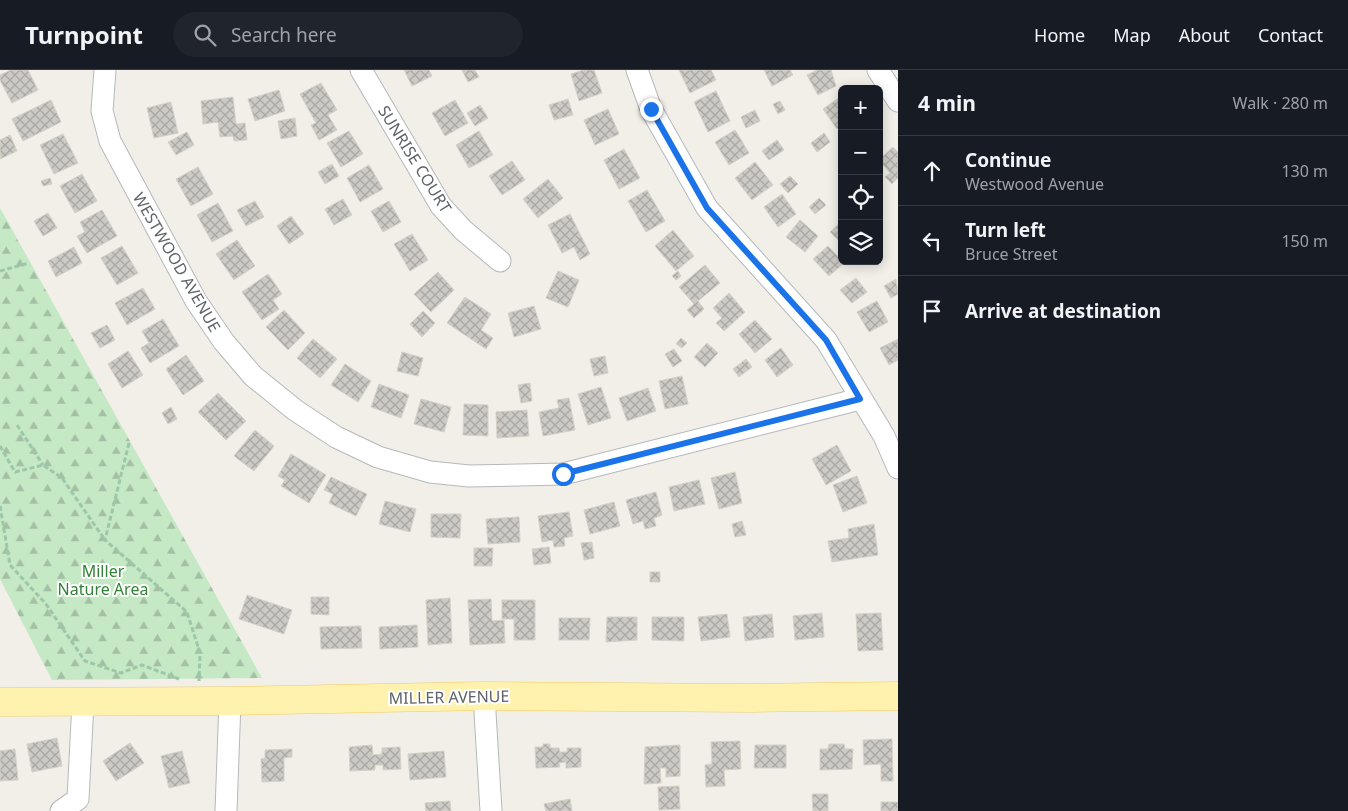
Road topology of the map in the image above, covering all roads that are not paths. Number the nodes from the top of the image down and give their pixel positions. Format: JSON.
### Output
{"nodes":[{"id":1,"x":105,"y":70,"type":"edge"},
{"id":2,"x":361,"y":70,"type":"edge"},
{"id":3,"x":637,"y":70,"type":"edge"},
{"id":4,"x":878,"y":70,"type":"edge"},
{"id":5,"x":898,"y":101,"type":"edge"},
{"id":6,"x":500,"y":261,"type":"dead end"},
{"id":7,"x":860,"y":399,"type":"junction"},
{"id":8,"x":898,"y":468,"type":"edge"},
{"id":9,"x":484,"y":696,"type":"junction"},
{"id":10,"x":898,"y":696,"type":"edge"},
{"id":11,"x":230,"y":701,"type":"junction"},
{"id":12,"x":0,"y":702,"type":"edge"},
{"id":13,"x":83,"y":702,"type":"junction"},
{"id":14,"x":61,"y":811,"type":"edge"},
{"id":15,"x":226,"y":811,"type":"edge"},
{"id":16,"x":491,"y":811,"type":"edge"}],
"edges":[{"from":1,"to":7,"type":"street","name":"WESTWOOD AVENUE"},
{"from":2,"to":6,"type":"street","name":"SUNRISE COURT"},
{"from":3,"to":7,"type":"street"},
{"from":4,"to":5,"type":"street"},
{"from":7,"to":8,"type":"street"},
{"from":9,"to":10,"type":"main road","name":"MILLER AVENUE"},
{"from":9,"to":11,"type":"main road","name":"MILLER AVENUE"},
{"from":9,"to":16,"type":"street"},
{"from":11,"to":13,"type":"main road","name":"MILLER AVENUE"},
{"from":11,"to":15,"type":"street"},
{"from":12,"to":13,"type":"main road","name":"MILLER AVENUE"},
{"from":13,"to":14,"type":"street"}]}
